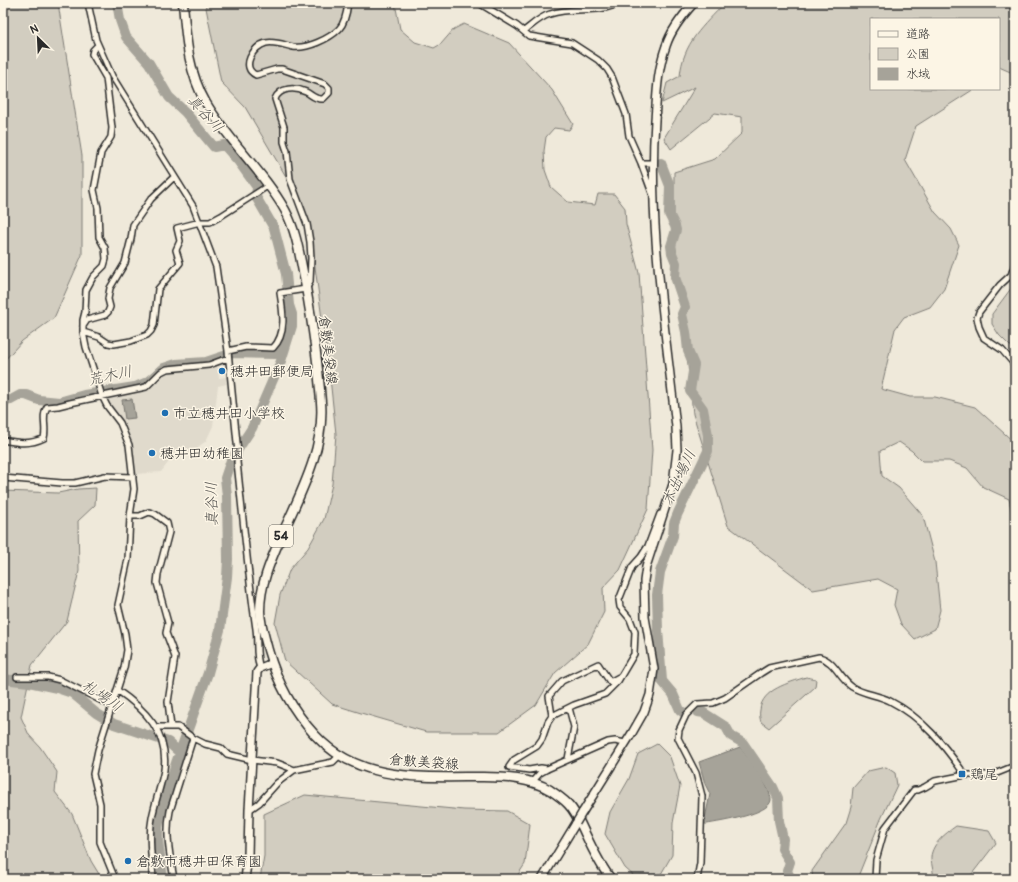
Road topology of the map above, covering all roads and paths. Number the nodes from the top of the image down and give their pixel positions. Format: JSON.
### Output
{"nodes":[{"id":1,"x":88,"y":3,"type":"edge"},
{"id":2,"x":183,"y":3,"type":"edge"},
{"id":3,"x":348,"y":3,"type":"edge"},
{"id":4,"x":479,"y":3,"type":"edge"},
{"id":5,"x":620,"y":3,"type":"edge"},
{"id":6,"x":694,"y":3,"type":"edge"},
{"id":7,"x":524,"y":31,"type":"junction"},
{"id":8,"x":98,"y":46,"type":"junction"},
{"id":9,"x":641,"y":163,"type":"junction"},
{"id":10,"x":652,"y":163,"type":"junction"},
{"id":11,"x":174,"y":177,"type":"junction"},
{"id":12,"x":266,"y":186,"type":"junction"},
{"id":13,"x":652,"y":193,"type":"junction"},
{"id":14,"x":200,"y":222,"type":"junction"},
{"id":15,"x":1015,"y":264,"type":"edge"},
{"id":16,"x":303,"y":290,"type":"junction"},
{"id":17,"x":83,"y":329,"type":"junction"},
{"id":18,"x":228,"y":354,"type":"junction"},
{"id":19,"x":1015,"y":365,"type":"edge"},
{"id":20,"x":102,"y":394,"type":"junction"},
{"id":21,"x":3,"y":440,"type":"edge"},
{"id":22,"x":133,"y":477,"type":"junction"},
{"id":23,"x":3,"y":478,"type":"edge"},
{"id":24,"x":668,"y":501,"type":"junction"},
{"id":25,"x":130,"y":516,"type":"junction"},
{"id":26,"x":272,"y":663,"type":"junction"},
{"id":27,"x":260,"y":668,"type":"junction"},
{"id":28,"x":620,"y":676,"type":"junction"},
{"id":29,"x":17,"y":677,"type":"dead end"},
{"id":30,"x":117,"y":690,"type":"junction"},
{"id":31,"x":112,"y":706,"type":"junction"},
{"id":32,"x":569,"y":708,"type":"junction"},
{"id":33,"x":552,"y":716,"type":"junction"},
{"id":34,"x":156,"y":727,"type":"junction"},
{"id":35,"x":171,"y":727,"type":"junction"},
{"id":36,"x":193,"y":738,"type":"junction"},
{"id":37,"x":625,"y":743,"type":"junction"},
{"id":38,"x":340,"y":755,"type":"junction"},
{"id":39,"x":568,"y":759,"type":"junction"},
{"id":40,"x":252,"y":760,"type":"junction"},
{"id":41,"x":1014,"y":768,"type":"edge"},
{"id":42,"x":547,"y":769,"type":"junction"},
{"id":43,"x":294,"y":770,"type":"junction"},
{"id":44,"x":965,"y":775,"type":"junction"},
{"id":45,"x":532,"y":782,"type":"junction"},
{"id":46,"x":249,"y":810,"type":"junction"},
{"id":47,"x":116,"y":879,"type":"edge"},
{"id":48,"x":153,"y":879,"type":"edge"},
{"id":49,"x":174,"y":879,"type":"edge"},
{"id":50,"x":245,"y":879,"type":"edge"},
{"id":51,"x":542,"y":879,"type":"edge"},
{"id":52,"x":611,"y":879,"type":"edge"},
{"id":53,"x":697,"y":879,"type":"edge"},
{"id":54,"x":875,"y":879,"type":"edge"}],
"edges":[{"from":1,"to":8,"type":"street"},
{"from":2,"to":12,"type":"main road","name":"倉敷美袋線","number":"54"},
{"from":3,"to":16,"type":"street"},
{"from":4,"to":7,"type":"street"},
{"from":5,"to":7,"type":"street"},
{"from":6,"to":10,"type":"street"},
{"from":7,"to":9,"type":"street"},
{"from":8,"to":11,"type":"street"},
{"from":8,"to":17,"type":"street"},
{"from":9,"to":10,"type":"street"},
{"from":9,"to":13,"type":"street"},
{"from":10,"to":13,"type":"street"},
{"from":11,"to":14,"type":"street"},
{"from":11,"to":17,"type":"street"},
{"from":12,"to":14,"type":"street"},
{"from":12,"to":16,"type":"main road","name":"倉敷美袋線","number":"54"},
{"from":13,"to":24,"type":"street"},
{"from":14,"to":17,"type":"street"},
{"from":14,"to":18,"type":"street"},
{"from":15,"to":19,"type":"street"},
{"from":16,"to":18,"type":"street"},
{"from":16,"to":26,"type":"main road","name":"倉敷美袋線","number":"54"},
{"from":17,"to":20,"type":"street"},
{"from":18,"to":20,"type":"street"},
{"from":18,"to":27,"type":"street"},
{"from":20,"to":21,"type":"street"},
{"from":20,"to":22,"type":"street"},
{"from":22,"to":23,"type":"street"},
{"from":22,"to":25,"type":"street"},
{"from":24,"to":28,"type":"street"},
{"from":24,"to":37,"type":"street"},
{"from":25,"to":30,"type":"street"},
{"from":25,"to":35,"type":"street"},
{"from":26,"to":27,"type":"street"},
{"from":26,"to":38,"type":"main road","name":"倉敷美袋線","number":"54"},
{"from":27,"to":40,"type":"street"},
{"from":28,"to":32,"type":"street"},
{"from":28,"to":33,"type":"street"},
{"from":29,"to":31,"type":"street"},
{"from":30,"to":31,"type":"street"},
{"from":30,"to":34,"type":"street"},
{"from":31,"to":47,"type":"street"},
{"from":32,"to":33,"type":"street"},
{"from":32,"to":39,"type":"street"},
{"from":33,"to":42,"type":"street"},
{"from":34,"to":35,"type":"street"},
{"from":34,"to":48,"type":"street"},
{"from":35,"to":36,"type":"street"},
{"from":36,"to":40,"type":"street"},
{"from":36,"to":49,"type":"street"},
{"from":37,"to":39,"type":"street"},
{"from":37,"to":51,"type":"street","bridge":true},
{"from":38,"to":43,"type":"street"},
{"from":38,"to":45,"type":"main road","name":"倉敷美袋線","number":"54"},
{"from":39,"to":42,"type":"street"},
{"from":40,"to":43,"type":"street"},
{"from":40,"to":46,"type":"street"},
{"from":41,"to":44,"type":"street"},
{"from":42,"to":45,"type":"street"},
{"from":43,"to":46,"type":"street"},
{"from":44,"to":53,"type":"street"},
{"from":44,"to":54,"type":"street"},
{"from":45,"to":52,"type":"main road","name":"倉敷美袋線","number":"54"},
{"from":46,"to":50,"type":"street"}]}
